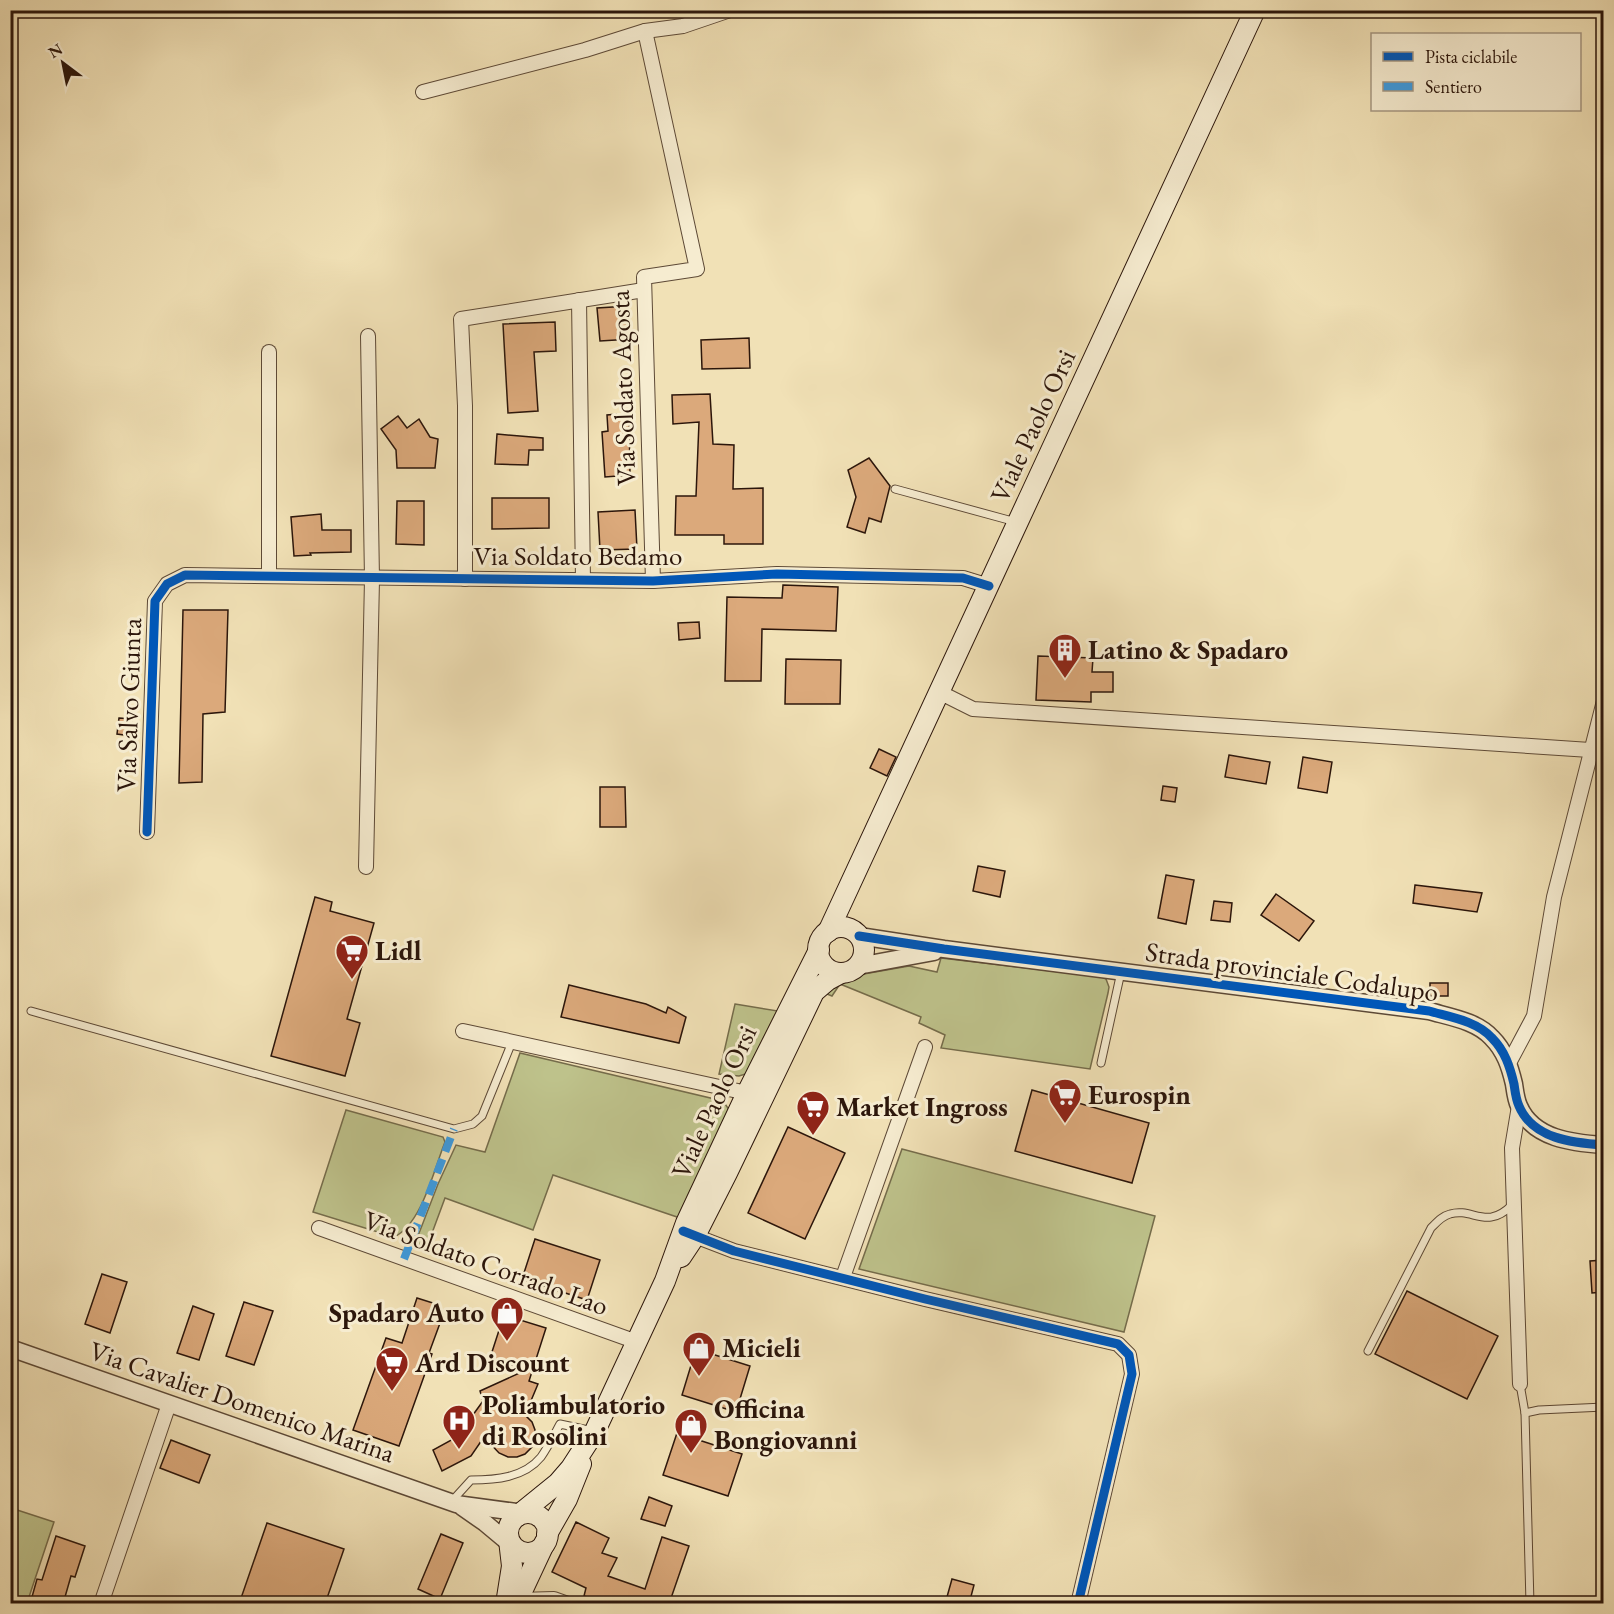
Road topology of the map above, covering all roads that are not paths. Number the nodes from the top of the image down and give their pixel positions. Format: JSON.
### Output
{"nodes":[{"id":1,"x":730,"y":10,"type":"edge"},
{"id":2,"x":1255,"y":10,"type":"edge"},
{"id":3,"x":645,"y":31,"type":"junction"},
{"id":4,"x":423,"y":92,"type":"dead end"},
{"id":5,"x":645,"y":290,"type":"junction"},
{"id":6,"x":579,"y":300,"type":"junction"},
{"id":7,"x":368,"y":336,"type":"dead end"},
{"id":8,"x":268,"y":352,"type":"dead end"},
{"id":9,"x":895,"y":489,"type":"dead end"},
{"id":10,"x":1018,"y":522,"type":"junction"},
{"id":11,"x":269,"y":576,"type":"junction"},
{"id":12,"x":372,"y":579,"type":"junction"},
{"id":13,"x":465,"y":579,"type":"junction"},
{"id":14,"x":583,"y":580,"type":"junction"},
{"id":15,"x":653,"y":581,"type":"junction"},
{"id":16,"x":168,"y":584,"type":"joint"},
{"id":17,"x":989,"y":586,"type":"junction"},
{"id":18,"x":939,"y":692,"type":"junction"},
{"id":19,"x":1604,"y":701,"type":"edge"},
{"id":20,"x":1590,"y":750,"type":"junction"},
{"id":21,"x":147,"y":832,"type":"dead end"},
{"id":22,"x":858,"y":863,"type":"junction"},
{"id":23,"x":366,"y":867,"type":"dead end"},
{"id":24,"x":858,"y":935,"type":"junction"},
{"id":25,"x":823,"y":941,"type":"junction"},
{"id":26,"x":944,"y":949,"type":"junction"},
{"id":27,"x":849,"y":970,"type":"junction"},
{"id":28,"x":1121,"y":972,"type":"junction"},
{"id":29,"x":30,"y":1011,"type":"dead end"},
{"id":30,"x":804,"y":1012,"type":"junction"},
{"id":31,"x":463,"y":1031,"type":"dead end"},
{"id":32,"x":512,"y":1042,"type":"junction"},
{"id":33,"x":925,"y":1047,"type":"dead end"},
{"id":34,"x":1101,"y":1063,"type":"dead end"},
{"id":35,"x":1509,"y":1063,"type":"junction"},
{"id":36,"x":747,"y":1093,"type":"junction"},
{"id":37,"x":1519,"y":1106,"type":"junction"},
{"id":38,"x":1604,"y":1145,"type":"edge"},
{"id":39,"x":728,"y":1173,"type":"junction"},
{"id":40,"x":1514,"y":1203,"type":"junction"},
{"id":41,"x":319,"y":1228,"type":"dead end"},
{"id":42,"x":689,"y":1234,"type":"junction"},
{"id":43,"x":843,"y":1277,"type":"junction"},
{"id":44,"x":637,"y":1342,"type":"junction"},
{"id":45,"x":10,"y":1348,"type":"edge"},
{"id":46,"x":1368,"y":1351,"type":"dead end"},
{"id":47,"x":1520,"y":1384,"type":"joint"},
{"id":48,"x":169,"y":1404,"type":"junction"},
{"id":49,"x":1604,"y":1407,"type":"edge"},
{"id":50,"x":1525,"y":1413,"type":"junction"},
{"id":51,"x":592,"y":1437,"type":"junction"},
{"id":52,"x":454,"y":1503,"type":"junction"},
{"id":53,"x":519,"y":1513,"type":"junction"},
{"id":54,"x":546,"y":1538,"type":"junction"},
{"id":55,"x":511,"y":1544,"type":"junction"},
{"id":56,"x":531,"y":1574,"type":"junction"},
{"id":57,"x":554,"y":1599,"type":"junction"},
{"id":58,"x":513,"y":1602,"type":"edge"},
{"id":59,"x":100,"y":1604,"type":"edge"},
{"id":60,"x":568,"y":1604,"type":"edge"},
{"id":61,"x":1078,"y":1604,"type":"edge"},
{"id":62,"x":1530,"y":1604,"type":"edge"}],
"edges":[{"from":1,"to":3,"type":"street"},
{"from":2,"to":10,"type":"main road","name":"Viale Paolo Orsi"},
{"from":3,"to":4,"type":"street"},
{"from":3,"to":5,"type":"street","name":"Via Soldato Agosta"},
{"from":5,"to":6,"type":"street"},
{"from":5,"to":15,"type":"street","name":"Via Soldato Agosta"},
{"from":6,"to":13,"type":"street"},
{"from":6,"to":14,"type":"street"},
{"from":7,"to":12,"type":"street"},
{"from":8,"to":11,"type":"street"},
{"from":9,"to":10,"type":"lane"},
{"from":10,"to":17,"type":"main road","name":"Viale Paolo Orsi"},
{"from":11,"to":12,"type":"street","name":"Via Soldato Bedamo"},
{"from":11,"to":16,"type":"street","name":"Via Soldato Bedamo"},
{"from":12,"to":13,"type":"street","name":"Via Soldato Bedamo"},
{"from":12,"to":23,"type":"street"},
{"from":13,"to":14,"type":"street","name":"Via Soldato Bedamo"},
{"from":14,"to":15,"type":"street","name":"Via Soldato Bedamo"},
{"from":15,"to":17,"type":"street","name":"Via Soldato Bedamo"},
{"from":16,"to":21,"type":"street","name":"Via Salvo Giunta"},
{"from":17,"to":18,"type":"main road","name":"Viale Paolo Orsi"},
{"from":18,"to":20,"type":"street"},
{"from":18,"to":22,"type":"main road","name":"Viale Paolo Orsi"},
{"from":19,"to":20,"type":"street"},
{"from":20,"to":35,"type":"street"},
{"from":22,"to":24,"type":"main road"},
{"from":22,"to":25,"type":"main road","name":"Viale Paolo Orsi"},
{"from":24,"to":25,"type":"main road"},
{"from":24,"to":26,"type":"street","name":"Strada provinciale Codalupo"},
{"from":24,"to":27,"type":"main road"},
{"from":25,"to":27,"type":"main road"},
{"from":25,"to":36,"type":"main road","name":"Viale Paolo Orsi"},
{"from":26,"to":27,"type":"street"},
{"from":26,"to":28,"type":"street","name":"Strada provinciale Codalupo"},
{"from":27,"to":30,"type":"main road","name":"Viale Paolo Orsi"},
{"from":28,"to":34,"type":"lane"},
{"from":28,"to":35,"type":"street","name":"Strada provinciale Codalupo"},
{"from":29,"to":32,"type":"lane"},
{"from":30,"to":36,"type":"street"},
{"from":30,"to":39,"type":"main road","name":"Viale Paolo Orsi"},
{"from":31,"to":32,"type":"street"},
{"from":32,"to":36,"type":"street"},
{"from":33,"to":43,"type":"street"},
{"from":35,"to":37,"type":"street","name":"Strada provinciale Codalupo"},
{"from":36,"to":39,"type":"street"},
{"from":36,"to":42,"type":"main road","name":"Viale Paolo Orsi"},
{"from":37,"to":38,"type":"street","name":"Strada provinciale Codalupo"},
{"from":37,"to":40,"type":"street"},
{"from":39,"to":42,"type":"main road","name":"Viale Paolo Orsi"},
{"from":40,"to":46,"type":"lane"},
{"from":40,"to":47,"type":"street"},
{"from":41,"to":44,"type":"street","name":"Via Soldato Corrado Lao"},
{"from":42,"to":43,"type":"street"},
{"from":42,"to":44,"type":"main road","name":"Viale Paolo Orsi"},
{"from":43,"to":61,"type":"street"},
{"from":44,"to":51,"type":"main road","name":"Viale Paolo Orsi"},
{"from":45,"to":48,"type":"street","name":"Via Cavalier Domenico Marina"},
{"from":47,"to":50,"type":"lane"},
{"from":48,"to":52,"type":"street","name":"Via Cavalier Domenico Marina"},
{"from":48,"to":59,"type":"street"},
{"from":49,"to":50,"type":"lane"},
{"from":50,"to":62,"type":"lane"},
{"from":51,"to":52,"type":"lane"},
{"from":51,"to":53,"type":"main road"},
{"from":51,"to":54,"type":"main road"},
{"from":52,"to":53,"type":"street"},
{"from":52,"to":55,"type":"street"},
{"from":53,"to":54,"type":"main road"},
{"from":53,"to":55,"type":"main road"},
{"from":54,"to":55,"type":"main road"},
{"from":54,"to":56,"type":"main road"},
{"from":55,"to":58,"type":"main road"},
{"from":56,"to":57,"type":"street"},
{"from":56,"to":58,"type":"main road"},
{"from":57,"to":58,"type":"street"},
{"from":57,"to":60,"type":"street"}]}
